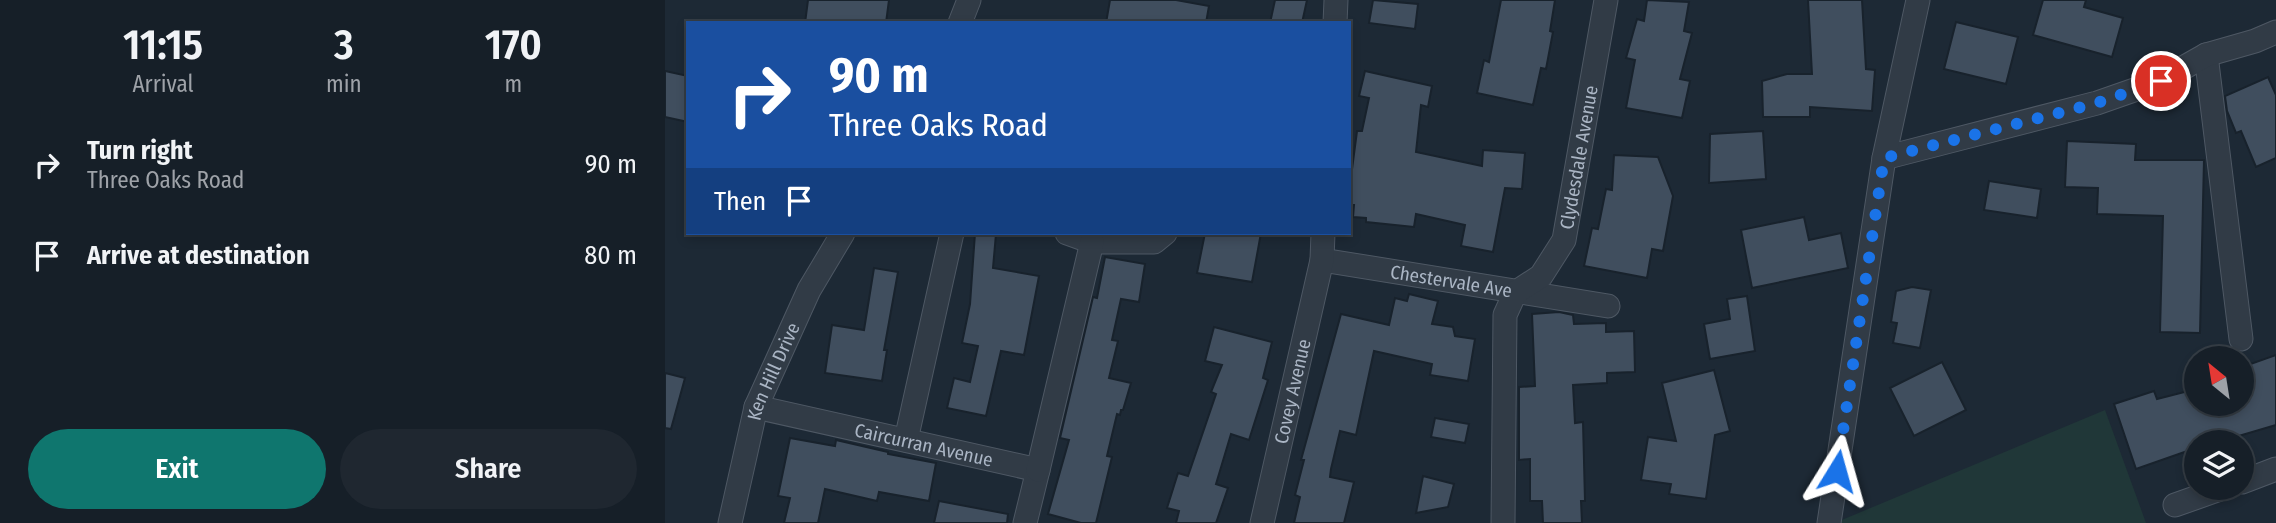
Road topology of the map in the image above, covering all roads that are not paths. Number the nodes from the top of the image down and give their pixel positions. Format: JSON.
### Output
{"nodes":[{"id":1,"x":969,"y":0,"type":"edge"},
{"id":2,"x":1336,"y":0,"type":"edge"},
{"id":3,"x":1606,"y":0,"type":"edge"},
{"id":4,"x":1918,"y":0,"type":"edge"},
{"id":5,"x":961,"y":21,"type":"edge"},
{"id":6,"x":1335,"y":21,"type":"edge"},
{"id":7,"x":2276,"y":32,"type":"edge"},
{"id":8,"x":2206,"y":55,"type":"junction"},
{"id":9,"x":1884,"y":158,"type":"junction"},
{"id":10,"x":842,"y":235,"type":"edge"},
{"id":11,"x":952,"y":235,"type":"edge"},
{"id":12,"x":1073,"y":235,"type":"edge"},
{"id":13,"x":1163,"y":235,"type":"edge"},
{"id":14,"x":1323,"y":235,"type":"edge"},
{"id":15,"x":1092,"y":242,"type":"junction"},
{"id":16,"x":1322,"y":260,"type":"junction"},
{"id":17,"x":1515,"y":293,"type":"junction"},
{"id":18,"x":1608,"y":306,"type":"dead end"},
{"id":19,"x":2241,"y":339,"type":"dead end"},
{"id":20,"x":757,"y":407,"type":"junction"},
{"id":21,"x":906,"y":440,"type":"junction"},
{"id":22,"x":1038,"y":470,"type":"junction"},
{"id":23,"x":2276,"y":470,"type":"edge"},
{"id":24,"x":2254,"y":478,"type":"edge"},
{"id":25,"x":2189,"y":500,"type":"edge"},
{"id":26,"x":2175,"y":505,"type":"dead end"},
{"id":27,"x":730,"y":523,"type":"edge"},
{"id":28,"x":1025,"y":523,"type":"edge"},
{"id":29,"x":1262,"y":523,"type":"edge"},
{"id":30,"x":1503,"y":523,"type":"edge"},
{"id":31,"x":1829,"y":523,"type":"edge"}],
"edges":[{"from":1,"to":5,"type":"street"},
{"from":2,"to":6,"type":"street"},
{"from":3,"to":17,"type":"street","name":"Clydesdale Avenue"},
{"from":4,"to":9,"type":"street"},
{"from":7,"to":8,"type":"street"},
{"from":8,"to":9,"type":"street"},
{"from":8,"to":19,"type":"street"},
{"from":9,"to":31,"type":"street"},
{"from":10,"to":20,"type":"street","name":"Ken Hill Drive"},
{"from":11,"to":21,"type":"street"},
{"from":12,"to":15,"type":"street"},
{"from":13,"to":15,"type":"street"},
{"from":14,"to":16,"type":"street"},
{"from":15,"to":22,"type":"street"},
{"from":16,"to":17,"type":"street","name":"Chestervale Ave"},
{"from":16,"to":29,"type":"street","name":"Covey Avenue"},
{"from":17,"to":18,"type":"street","name":"Chestervale Ave"},
{"from":17,"to":30,"type":"street"},
{"from":20,"to":21,"type":"street","name":"Caircurran Avenue"},
{"from":20,"to":27,"type":"street","name":"Ken Hill Drive"},
{"from":21,"to":22,"type":"street","name":"Caircurran Avenue"},
{"from":22,"to":28,"type":"street"},
{"from":23,"to":24,"type":"street"},
{"from":25,"to":26,"type":"street"}]}
